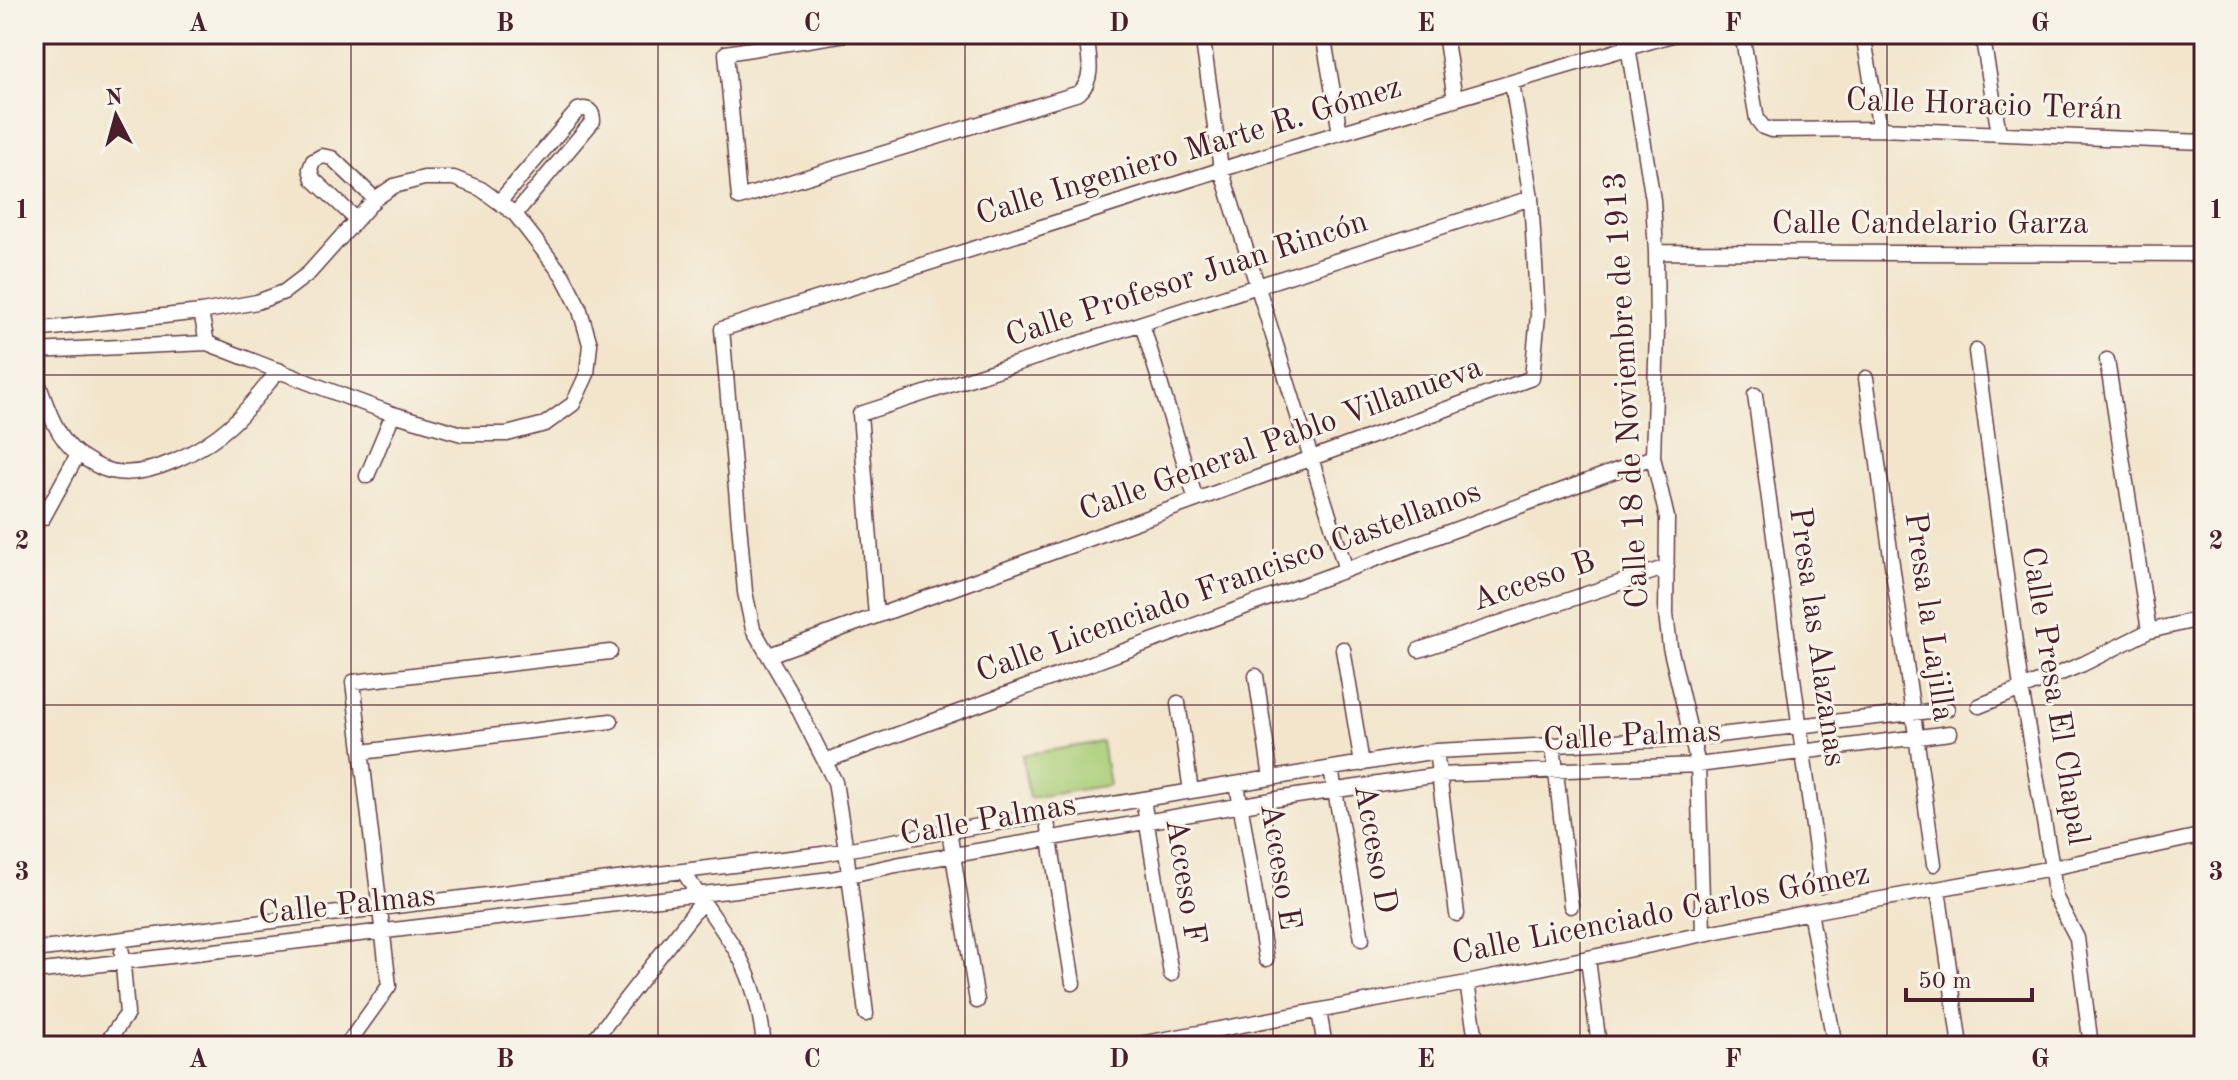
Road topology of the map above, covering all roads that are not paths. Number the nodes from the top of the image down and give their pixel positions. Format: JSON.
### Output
{"nodes":[{"id":1,"x":846,"y":34,"type":"edge"},
{"id":2,"x":1086,"y":34,"type":"edge"},
{"id":3,"x":1202,"y":34,"type":"edge"},
{"id":4,"x":1323,"y":34,"type":"edge"},
{"id":5,"x":1445,"y":34,"type":"edge"},
{"id":6,"x":1675,"y":34,"type":"edge"},
{"id":7,"x":1742,"y":34,"type":"edge"},
{"id":8,"x":1863,"y":34,"type":"edge"},
{"id":9,"x":1982,"y":34,"type":"edge"},
{"id":10,"x":1627,"y":41,"type":"edge"},
{"id":11,"x":1512,"y":83,"type":"junction"},
{"id":12,"x":1455,"y":100,"type":"junction"},
{"id":13,"x":1880,"y":129,"type":"junction"},
{"id":14,"x":1340,"y":133,"type":"junction"},
{"id":15,"x":1999,"y":133,"type":"junction"},
{"id":16,"x":2204,"y":142,"type":"edge"},
{"id":17,"x":538,"y":157,"type":"junction"},
{"id":18,"x":553,"y":169,"type":"junction"},
{"id":19,"x":1221,"y":169,"type":"junction"},
{"id":20,"x":1531,"y":198,"type":"junction"},
{"id":21,"x":375,"y":199,"type":"junction"},
{"id":22,"x":500,"y":201,"type":"junction"},
{"id":23,"x":515,"y":214,"type":"junction"},
{"id":24,"x":356,"y":219,"type":"junction"},
{"id":25,"x":1656,"y":252,"type":"junction"},
{"id":26,"x":2204,"y":254,"type":"edge"},
{"id":27,"x":1258,"y":286,"type":"junction"},
{"id":28,"x":201,"y":312,"type":"junction"},
{"id":29,"x":1142,"y":324,"type":"junction"},
{"id":30,"x":34,"y":330,"type":"edge"},
{"id":31,"x":207,"y":343,"type":"junction"},
{"id":32,"x":34,"y":351,"type":"edge"},
{"id":33,"x":1976,"y":351,"type":"dead end"},
{"id":34,"x":2107,"y":360,"type":"dead end"},
{"id":35,"x":279,"y":370,"type":"junction"},
{"id":36,"x":34,"y":371,"type":"edge"},
{"id":37,"x":1866,"y":378,"type":"dead end"},
{"id":38,"x":1755,"y":395,"type":"dead end"},
{"id":39,"x":393,"y":414,"type":"junction"},
{"id":40,"x":78,"y":454,"type":"junction"},
{"id":41,"x":1653,"y":457,"type":"junction"},
{"id":42,"x":1312,"y":458,"type":"junction"},
{"id":43,"x":367,"y":476,"type":"dead end"},
{"id":44,"x":1196,"y":500,"type":"junction"},
{"id":45,"x":43,"y":518,"type":"dead end"},
{"id":46,"x":1667,"y":567,"type":"junction"},
{"id":47,"x":1346,"y":570,"type":"junction"},
{"id":48,"x":876,"y":616,"type":"junction"},
{"id":49,"x":2204,"y":618,"type":"edge"},
{"id":50,"x":2149,"y":631,"type":"junction"},
{"id":51,"x":1343,"y":649,"type":"dead end"},
{"id":52,"x":1419,"y":650,"type":"dead end"},
{"id":53,"x":610,"y":652,"type":"dead end"},
{"id":54,"x":769,"y":655,"type":"junction"},
{"id":55,"x":1256,"y":676,"type":"dead end"},
{"id":56,"x":2021,"y":688,"type":"junction"},
{"id":57,"x":1178,"y":703,"type":"dead end"},
{"id":58,"x":1979,"y":706,"type":"dead end"},
{"id":59,"x":1947,"y":709,"type":"dead end"},
{"id":60,"x":1913,"y":712,"type":"junction"},
{"id":61,"x":611,"y":721,"type":"dead end"},
{"id":62,"x":1800,"y":725,"type":"junction"},
{"id":63,"x":1950,"y":733,"type":"dead end"},
{"id":64,"x":1692,"y":738,"type":"junction"},
{"id":65,"x":1916,"y":738,"type":"junction"},
{"id":66,"x":1553,"y":745,"type":"junction"},
{"id":67,"x":1436,"y":751,"type":"junction"},
{"id":68,"x":1803,"y":751,"type":"junction"},
{"id":69,"x":362,"y":752,"type":"junction"},
{"id":70,"x":825,"y":761,"type":"junction"},
{"id":71,"x":1362,"y":764,"type":"junction"},
{"id":72,"x":1698,"y":765,"type":"junction"},
{"id":73,"x":1331,"y":769,"type":"junction"},
{"id":74,"x":1556,"y":770,"type":"junction"},
{"id":75,"x":1439,"y":775,"type":"junction"},
{"id":76,"x":1271,"y":778,"type":"junction"},
{"id":77,"x":1237,"y":784,"type":"junction"},
{"id":78,"x":1335,"y":790,"type":"junction"},
{"id":79,"x":1191,"y":791,"type":"junction"},
{"id":80,"x":1143,"y":799,"type":"junction"},
{"id":81,"x":1241,"y":806,"type":"junction"},
{"id":82,"x":1046,"y":815,"type":"junction"},
{"id":83,"x":1146,"y":822,"type":"junction"},
{"id":84,"x":949,"y":831,"type":"junction"},
{"id":85,"x":2204,"y":835,"type":"edge"},
{"id":86,"x":1050,"y":840,"type":"junction"},
{"id":87,"x":846,"y":850,"type":"junction"},
{"id":88,"x":953,"y":855,"type":"junction"},
{"id":89,"x":1934,"y":864,"type":"dead end"},
{"id":90,"x":2052,"y":868,"type":"junction"},
{"id":91,"x":684,"y":872,"type":"junction"},
{"id":92,"x":849,"y":876,"type":"junction"},
{"id":93,"x":1821,"y":886,"type":"dead end"},
{"id":94,"x":1938,"y":889,"type":"junction"},
{"id":95,"x":700,"y":899,"type":"junction"},
{"id":96,"x":1571,"y":906,"type":"dead end"},
{"id":97,"x":380,"y":907,"type":"junction"},
{"id":98,"x":1810,"y":912,"type":"junction"},
{"id":99,"x":1457,"y":914,"type":"dead end"},
{"id":100,"x":383,"y":930,"type":"junction"},
{"id":101,"x":1703,"y":933,"type":"junction"},
{"id":102,"x":1362,"y":939,"type":"dead end"},
{"id":103,"x":121,"y":940,"type":"junction"},
{"id":104,"x":34,"y":950,"type":"edge"},
{"id":105,"x":1266,"y":959,"type":"dead end"},
{"id":106,"x":1588,"y":959,"type":"junction"},
{"id":107,"x":123,"y":960,"type":"junction"},
{"id":108,"x":34,"y":972,"type":"edge"},
{"id":109,"x":1171,"y":974,"type":"dead end"},
{"id":110,"x":1073,"y":983,"type":"dead end"},
{"id":111,"x":1467,"y":983,"type":"junction"},
{"id":112,"x":977,"y":1001,"type":"dead end"},
{"id":113,"x":1319,"y":1011,"type":"junction"},
{"id":114,"x":866,"y":1014,"type":"dead end"},
{"id":115,"x":1163,"y":1043,"type":"edge"},
{"id":116,"x":104,"y":1046,"type":"edge"},
{"id":117,"x":346,"y":1046,"type":"edge"},
{"id":118,"x":589,"y":1046,"type":"edge"},
{"id":119,"x":764,"y":1046,"type":"edge"},
{"id":120,"x":1129,"y":1046,"type":"edge"},
{"id":121,"x":1325,"y":1046,"type":"edge"},
{"id":122,"x":1477,"y":1046,"type":"edge"},
{"id":123,"x":1599,"y":1046,"type":"edge"},
{"id":124,"x":1835,"y":1046,"type":"edge"},
{"id":125,"x":1960,"y":1046,"type":"edge"},
{"id":126,"x":2091,"y":1046,"type":"edge"}],
"edges":[{"from":1,"to":2,"type":"street"},
{"from":3,"to":19,"type":"street"},
{"from":4,"to":14,"type":"street"},
{"from":5,"to":12,"type":"street"},
{"from":6,"to":10,"type":"street","name":"Calle Ingeniero Marte R. Gómez"},
{"from":7,"to":13,"type":"street","name":"Calle Horacio Terán"},
{"from":8,"to":13,"type":"street"},
{"from":9,"to":15,"type":"street"},
{"from":10,"to":11,"type":"street","name":"Calle Ingeniero Marte R. Gómez"},
{"from":10,"to":25,"type":"street","name":"Calle 18 de Noviembre de 1913"},
{"from":11,"to":12,"type":"street","name":"Calle Ingeniero Marte R. Gómez"},
{"from":11,"to":20,"type":"street","name":"Calle General Pablo Villanueva"},
{"from":12,"to":14,"type":"street","name":"Calle Ingeniero Marte R. Gómez"},
{"from":13,"to":15,"type":"street","name":"Calle Horacio Terán"},
{"from":14,"to":19,"type":"street","name":"Calle Ingeniero Marte R. Gómez"},
{"from":15,"to":16,"type":"street","name":"Calle Horacio Terán"},
{"from":17,"to":18,"type":"street"},
{"from":17,"to":18,"type":"street"},
{"from":17,"to":22,"type":"street"},
{"from":18,"to":23,"type":"street"},
{"from":19,"to":27,"type":"street"},
{"from":19,"to":54,"type":"street","name":"Calle Ingeniero Marte R. Gómez"},
{"from":20,"to":27,"type":"street","name":"Calle Profesor Juan Rincón"},
{"from":20,"to":42,"type":"street","name":"Calle General Pablo Villanueva"},
{"from":21,"to":22,"type":"street"},
{"from":21,"to":24,"type":"street"},
{"from":21,"to":24,"type":"street"},
{"from":22,"to":23,"type":"street"},
{"from":23,"to":39,"type":"street"},
{"from":24,"to":28,"type":"street"},
{"from":25,"to":26,"type":"street","name":"Calle Candelario Garza"},
{"from":25,"to":41,"type":"street","name":"Calle 18 de Noviembre de 1913"},
{"from":27,"to":29,"type":"street","name":"Calle Profesor Juan Rincón"},
{"from":27,"to":42,"type":"street"},
{"from":28,"to":30,"type":"street"},
{"from":28,"to":31,"type":"street"},
{"from":29,"to":44,"type":"street"},
{"from":29,"to":48,"type":"street","name":"Calle Profesor Juan Rincón"},
{"from":31,"to":32,"type":"street"},
{"from":31,"to":35,"type":"street"},
{"from":33,"to":56,"type":"street","name":"Calle Presa El Chapal"},
{"from":34,"to":50,"type":"street"},
{"from":35,"to":39,"type":"street"},
{"from":35,"to":40,"type":"street"},
{"from":36,"to":40,"type":"street"},
{"from":37,"to":60,"type":"street","name":"Presa la Lajilla"},
{"from":38,"to":62,"type":"street","name":"Presa las Alazanas"},
{"from":39,"to":43,"type":"street"},
{"from":40,"to":45,"type":"street"},
{"from":41,"to":46,"type":"street","name":"Calle 18 de Noviembre de 1913"},
{"from":41,"to":47,"type":"street","name":"Calle Licenciado Francisco Castellanos"},
{"from":42,"to":44,"type":"street","name":"Calle General Pablo Villanueva"},
{"from":42,"to":47,"type":"street"},
{"from":44,"to":48,"type":"street","name":"Calle General Pablo Villanueva"},
{"from":46,"to":52,"type":"street","name":"Acceso B"},
{"from":46,"to":64,"type":"street","name":"Calle 18 de Noviembre de 1913"},
{"from":47,"to":70,"type":"street","name":"Calle Licenciado Francisco Castellanos"},
{"from":48,"to":54,"type":"street","name":"Calle General Pablo Villanueva"},
{"from":49,"to":50,"type":"street"},
{"from":50,"to":56,"type":"street"},
{"from":51,"to":71,"type":"street"},
{"from":53,"to":69,"type":"street"},
{"from":54,"to":70,"type":"street"},
{"from":55,"to":76,"type":"street"},
{"from":56,"to":58,"type":"street"},
{"from":56,"to":90,"type":"street","name":"Calle Presa El Chapal"},
{"from":57,"to":79,"type":"street"},
{"from":59,"to":60,"type":"street","name":"Calle Palmas"},
{"from":60,"to":62,"type":"street","name":"Calle Palmas"},
{"from":60,"to":65,"type":"street","name":"Presa la Lajilla"},
{"from":61,"to":69,"type":"street"},
{"from":62,"to":64,"type":"street","name":"Calle Palmas"},
{"from":62,"to":68,"type":"street","name":"Presa las Alazanas"},
{"from":63,"to":65,"type":"street","name":"Calle Palmas"},
{"from":64,"to":66,"type":"street","name":"Calle Palmas"},
{"from":64,"to":72,"type":"street","name":"Calle 18 de Noviembre de 1913"},
{"from":65,"to":68,"type":"street","name":"Calle Palmas"},
{"from":65,"to":89,"type":"street","name":"Presa la Lajilla"},
{"from":66,"to":67,"type":"street","name":"Calle Palmas"},
{"from":66,"to":74,"type":"street"},
{"from":67,"to":71,"type":"street","name":"Calle Palmas"},
{"from":67,"to":75,"type":"street"},
{"from":68,"to":72,"type":"street","name":"Calle Palmas"},
{"from":68,"to":93,"type":"street","name":"Presa las Alazanas"},
{"from":69,"to":97,"type":"street"},
{"from":70,"to":87,"type":"street"},
{"from":71,"to":73,"type":"street","name":"Calle Palmas"},
{"from":72,"to":74,"type":"street","name":"Calle Palmas"},
{"from":72,"to":101,"type":"street","name":"Calle 18 de Noviembre de 1913"},
{"from":73,"to":76,"type":"street","name":"Calle Palmas"},
{"from":73,"to":78,"type":"street","name":"Acceso D"},
{"from":74,"to":75,"type":"street","name":"Calle Palmas"},
{"from":74,"to":96,"type":"street"},
{"from":75,"to":78,"type":"street","name":"Calle Palmas"},
{"from":75,"to":99,"type":"street"},
{"from":76,"to":77,"type":"street","name":"Calle Palmas"},
{"from":77,"to":79,"type":"street","name":"Calle Palmas"},
{"from":77,"to":81,"type":"street","name":"Acceso E"},
{"from":78,"to":81,"type":"street","name":"Calle Palmas"},
{"from":78,"to":102,"type":"street","name":"Acceso D"},
{"from":79,"to":80,"type":"street","name":"Calle Palmas"},
{"from":80,"to":82,"type":"street","name":"Calle Palmas"},
{"from":80,"to":83,"type":"street","name":"Acceso F"},
{"from":81,"to":83,"type":"street","name":"Calle Palmas"},
{"from":81,"to":105,"type":"street","name":"Acceso E"},
{"from":82,"to":84,"type":"street","name":"Calle Palmas"},
{"from":82,"to":86,"type":"street"},
{"from":83,"to":86,"type":"street","name":"Calle Palmas"},
{"from":83,"to":109,"type":"street","name":"Acceso F"},
{"from":84,"to":87,"type":"street","name":"Calle Palmas"},
{"from":84,"to":88,"type":"street"},
{"from":85,"to":90,"type":"street","name":"Calle Licenciado Carlos Gómez"},
{"from":86,"to":88,"type":"street","name":"Calle Palmas"},
{"from":86,"to":110,"type":"street"},
{"from":87,"to":91,"type":"street","name":"Calle Palmas"},
{"from":87,"to":92,"type":"street"},
{"from":88,"to":92,"type":"street","name":"Calle Palmas"},
{"from":88,"to":112,"type":"street"},
{"from":90,"to":94,"type":"street","name":"Calle Licenciado Carlos Gómez"},
{"from":90,"to":126,"type":"street","name":"Calle Presa El Chapal"},
{"from":91,"to":95,"type":"street"},
{"from":91,"to":97,"type":"street","name":"Calle Palmas"},
{"from":92,"to":95,"type":"street","name":"Calle Palmas"},
{"from":92,"to":114,"type":"street"},
{"from":94,"to":98,"type":"street","name":"Calle Licenciado Carlos Gómez"},
{"from":94,"to":125,"type":"street"},
{"from":95,"to":100,"type":"street","name":"Calle Palmas"},
{"from":95,"to":118,"type":"street"},
{"from":95,"to":119,"type":"street"},
{"from":97,"to":100,"type":"street"},
{"from":97,"to":103,"type":"street","name":"Calle Palmas"},
{"from":98,"to":101,"type":"street","name":"Calle Licenciado Carlos Gómez"},
{"from":98,"to":124,"type":"street"},
{"from":100,"to":107,"type":"street","name":"Calle Palmas"},
{"from":100,"to":117,"type":"street"},
{"from":101,"to":106,"type":"street","name":"Calle Licenciado Carlos Gómez"},
{"from":103,"to":104,"type":"street","name":"Calle Palmas"},
{"from":103,"to":107,"type":"street"},
{"from":106,"to":111,"type":"street","name":"Calle Licenciado Carlos Gómez"},
{"from":106,"to":123,"type":"street"},
{"from":107,"to":108,"type":"street","name":"Calle Palmas"},
{"from":107,"to":116,"type":"street"},
{"from":111,"to":113,"type":"street","name":"Calle Licenciado Carlos Gómez"},
{"from":111,"to":122,"type":"street"},
{"from":113,"to":115,"type":"street","name":"Calle Licenciado Carlos Gómez"},
{"from":113,"to":121,"type":"street"},
{"from":115,"to":120,"type":"street","name":"Calle Licenciado Carlos Gómez"}]}
